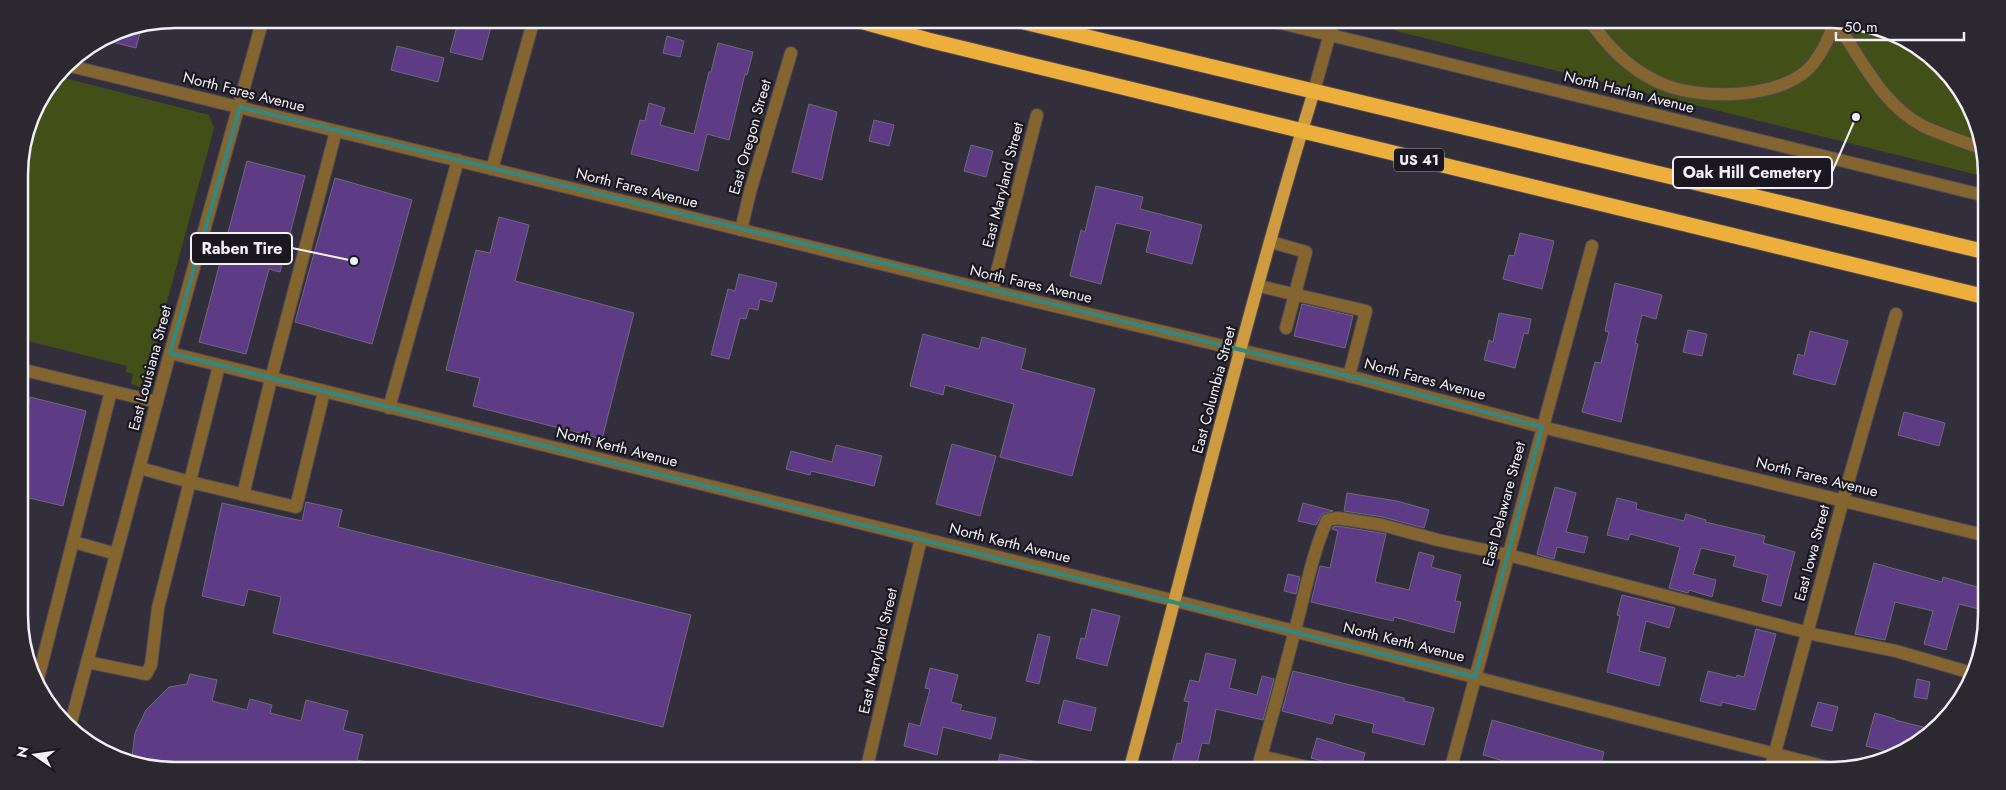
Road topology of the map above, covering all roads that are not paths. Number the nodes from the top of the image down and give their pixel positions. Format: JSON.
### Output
{"nodes":[{"id":1,"x":261,"y":28,"type":"edge"},
{"id":2,"x":531,"y":28,"type":"edge"},
{"id":3,"x":885,"y":28,"type":"edge"},
{"id":4,"x":1050,"y":28,"type":"edge"},
{"id":5,"x":1302,"y":28,"type":"edge"},
{"id":6,"x":1332,"y":28,"type":"edge"},
{"id":7,"x":1596,"y":28,"type":"edge"},
{"id":8,"x":1832,"y":28,"type":"edge"},
{"id":9,"x":1841,"y":28,"type":"edge"},
{"id":10,"x":1330,"y":35,"type":"junction"},
{"id":11,"x":791,"y":53,"type":"dead end"},
{"id":12,"x":75,"y":67,"type":"edge"},
{"id":13,"x":1314,"y":91,"type":"junction"},
{"id":14,"x":240,"y":107,"type":"junction"},
{"id":15,"x":1037,"y":115,"type":"dead end"},
{"id":16,"x":336,"y":131,"type":"junction"},
{"id":17,"x":1301,"y":131,"type":"junction"},
{"id":18,"x":1975,"y":145,"type":"edge"},
{"id":19,"x":458,"y":160,"type":"junction"},
{"id":20,"x":492,"y":169,"type":"junction"},
{"id":21,"x":1978,"y":194,"type":"edge"},
{"id":22,"x":742,"y":230,"type":"junction"},
{"id":23,"x":1271,"y":242,"type":"junction"},
{"id":24,"x":1592,"y":246,"type":"dead end"},
{"id":25,"x":1978,"y":250,"type":"edge"},
{"id":26,"x":1259,"y":286,"type":"junction"},
{"id":27,"x":992,"y":291,"type":"junction"},
{"id":28,"x":1296,"y":294,"type":"junction"},
{"id":29,"x":1978,"y":295,"type":"edge"},
{"id":30,"x":1896,"y":314,"type":"dead end"},
{"id":31,"x":1286,"y":328,"type":"dead end"},
{"id":32,"x":1241,"y":350,"type":"junction"},
{"id":33,"x":170,"y":353,"type":"junction"},
{"id":34,"x":219,"y":366,"type":"junction"},
{"id":35,"x":28,"y":371,"type":"edge"},
{"id":36,"x":1349,"y":376,"type":"junction"},
{"id":37,"x":270,"y":379,"type":"junction"},
{"id":38,"x":111,"y":391,"type":"junction"},
{"id":39,"x":324,"y":392,"type":"junction"},
{"id":40,"x":157,"y":402,"type":"junction"},
{"id":41,"x":389,"y":408,"type":"junction"},
{"id":42,"x":1542,"y":427,"type":"junction"},
{"id":43,"x":140,"y":468,"type":"junction"},
{"id":44,"x":190,"y":482,"type":"junction"},
{"id":45,"x":243,"y":495,"type":"junction"},
{"id":46,"x":1843,"y":500,"type":"junction"},
{"id":47,"x":1978,"y":531,"type":"edge"},
{"id":48,"x":921,"y":538,"type":"junction"},
{"id":49,"x":74,"y":542,"type":"junction"},
{"id":50,"x":116,"y":554,"type":"junction"},
{"id":51,"x":1508,"y":555,"type":"junction"},
{"id":52,"x":1176,"y":601,"type":"junction"},
{"id":53,"x":1295,"y":630,"type":"junction"},
{"id":54,"x":1807,"y":632,"type":"junction"},
{"id":55,"x":87,"y":662,"type":"junction"},
{"id":56,"x":1967,"y":672,"type":"edge"},
{"id":57,"x":40,"y":673,"type":"edge"},
{"id":58,"x":1475,"y":677,"type":"junction"},
{"id":59,"x":72,"y":720,"type":"edge"},
{"id":60,"x":1775,"y":754,"type":"junction"},
{"id":61,"x":1261,"y":756,"type":"junction"},
{"id":62,"x":868,"y":762,"type":"edge"},
{"id":63,"x":1131,"y":762,"type":"edge"},
{"id":64,"x":1259,"y":762,"type":"edge"},
{"id":65,"x":1286,"y":762,"type":"edge"},
{"id":66,"x":1452,"y":762,"type":"edge"},
{"id":67,"x":1773,"y":762,"type":"edge"},
{"id":68,"x":1807,"y":762,"type":"edge"}],
"edges":[{"from":1,"to":14,"type":"street","name":"East Louisiana Street"},
{"from":2,"to":20,"type":"street"},
{"from":3,"to":17,"type":"highway","number":"US 41"},
{"from":4,"to":13,"type":"highway"},
{"from":5,"to":10,"type":"street","name":"North Harlan Avenue"},
{"from":6,"to":10,"type":"street","name":"East Columbia Street"},
{"from":7,"to":8,"type":"street"},
{"from":9,"to":18,"type":"street"},
{"from":10,"to":13,"type":"street","name":"East Columbia Street"},
{"from":10,"to":21,"type":"street","name":"North Harlan Avenue"},
{"from":11,"to":22,"type":"street","name":"East Oregon Street"},
{"from":12,"to":14,"type":"street","name":"North Fares Avenue"},
{"from":13,"to":17,"type":"main road","name":"East Columbia Street"},
{"from":13,"to":25,"type":"highway"},
{"from":14,"to":16,"type":"street","name":"North Fares Avenue"},
{"from":14,"to":33,"type":"street","name":"East Louisiana Street"},
{"from":15,"to":27,"type":"street","name":"East Maryland Street"},
{"from":16,"to":19,"type":"street","name":"North Fares Avenue"},
{"from":16,"to":37,"type":"street"},
{"from":17,"to":23,"type":"main road","name":"East Columbia Street"},
{"from":17,"to":29,"type":"highway","number":"US 41"},
{"from":19,"to":20,"type":"street","name":"North Fares Avenue"},
{"from":19,"to":41,"type":"street"},
{"from":20,"to":22,"type":"street","name":"North Fares Avenue"},
{"from":22,"to":27,"type":"street","name":"North Fares Avenue"},
{"from":23,"to":26,"type":"main road","name":"East Columbia Street"},
{"from":23,"to":28,"type":"street"},
{"from":24,"to":42,"type":"street","name":"East Delaware Street"},
{"from":26,"to":28,"type":"street"},
{"from":26,"to":32,"type":"main road","name":"East Columbia Street"},
{"from":27,"to":32,"type":"street","name":"North Fares Avenue"},
{"from":28,"to":31,"type":"street"},
{"from":28,"to":36,"type":"street"},
{"from":30,"to":46,"type":"street","name":"East Iowa Street"},
{"from":32,"to":36,"type":"street","name":"North Fares Avenue"},
{"from":32,"to":52,"type":"main road","name":"East Columbia Street"},
{"from":33,"to":34,"type":"street","name":"North Kerth Avenue"},
{"from":33,"to":40,"type":"street","name":"East Louisiana Street"},
{"from":34,"to":37,"type":"street","name":"North Kerth Avenue"},
{"from":34,"to":44,"type":"street"},
{"from":35,"to":38,"type":"street"},
{"from":36,"to":42,"type":"street","name":"North Fares Avenue"},
{"from":37,"to":39,"type":"street","name":"North Kerth Avenue"},
{"from":37,"to":45,"type":"street"},
{"from":38,"to":40,"type":"street"},
{"from":38,"to":49,"type":"street"},
{"from":39,"to":41,"type":"street","name":"North Kerth Avenue"},
{"from":39,"to":45,"type":"street"},
{"from":40,"to":43,"type":"street","name":"East Louisiana Street"},
{"from":41,"to":48,"type":"street","name":"North Kerth Avenue"},
{"from":42,"to":46,"type":"street","name":"North Fares Avenue"},
{"from":42,"to":51,"type":"street","name":"East Delaware Street"},
{"from":43,"to":44,"type":"street"},
{"from":43,"to":50,"type":"street","name":"East Louisiana Street"},
{"from":44,"to":45,"type":"street"},
{"from":44,"to":55,"type":"street"},
{"from":46,"to":47,"type":"street","name":"North Fares Avenue"},
{"from":46,"to":54,"type":"street","name":"East Iowa Street"},
{"from":48,"to":52,"type":"street","name":"North Kerth Avenue"},
{"from":48,"to":62,"type":"street","name":"East Maryland Street"},
{"from":49,"to":50,"type":"street"},
{"from":49,"to":57,"type":"street"},
{"from":50,"to":55,"type":"street","name":"East Louisiana Street"},
{"from":51,"to":53,"type":"street"},
{"from":51,"to":54,"type":"street"},
{"from":51,"to":58,"type":"street","name":"East Delaware Street"},
{"from":52,"to":53,"type":"street","name":"North Kerth Avenue"},
{"from":52,"to":63,"type":"main road","name":"East Columbia Street"},
{"from":53,"to":58,"type":"street","name":"North Kerth Avenue"},
{"from":53,"to":61,"type":"street"},
{"from":54,"to":56,"type":"street"},
{"from":54,"to":60,"type":"street","name":"East Iowa Street"},
{"from":55,"to":59,"type":"street","name":"East Louisiana Street"},
{"from":58,"to":60,"type":"street","name":"North Kerth Avenue"},
{"from":58,"to":66,"type":"street","name":"East Delaware Street"},
{"from":60,"to":67,"type":"street","name":"East Iowa Street"},
{"from":60,"to":68,"type":"street","name":"North Kerth Avenue"},
{"from":61,"to":64,"type":"street"},
{"from":61,"to":65,"type":"street"}]}
